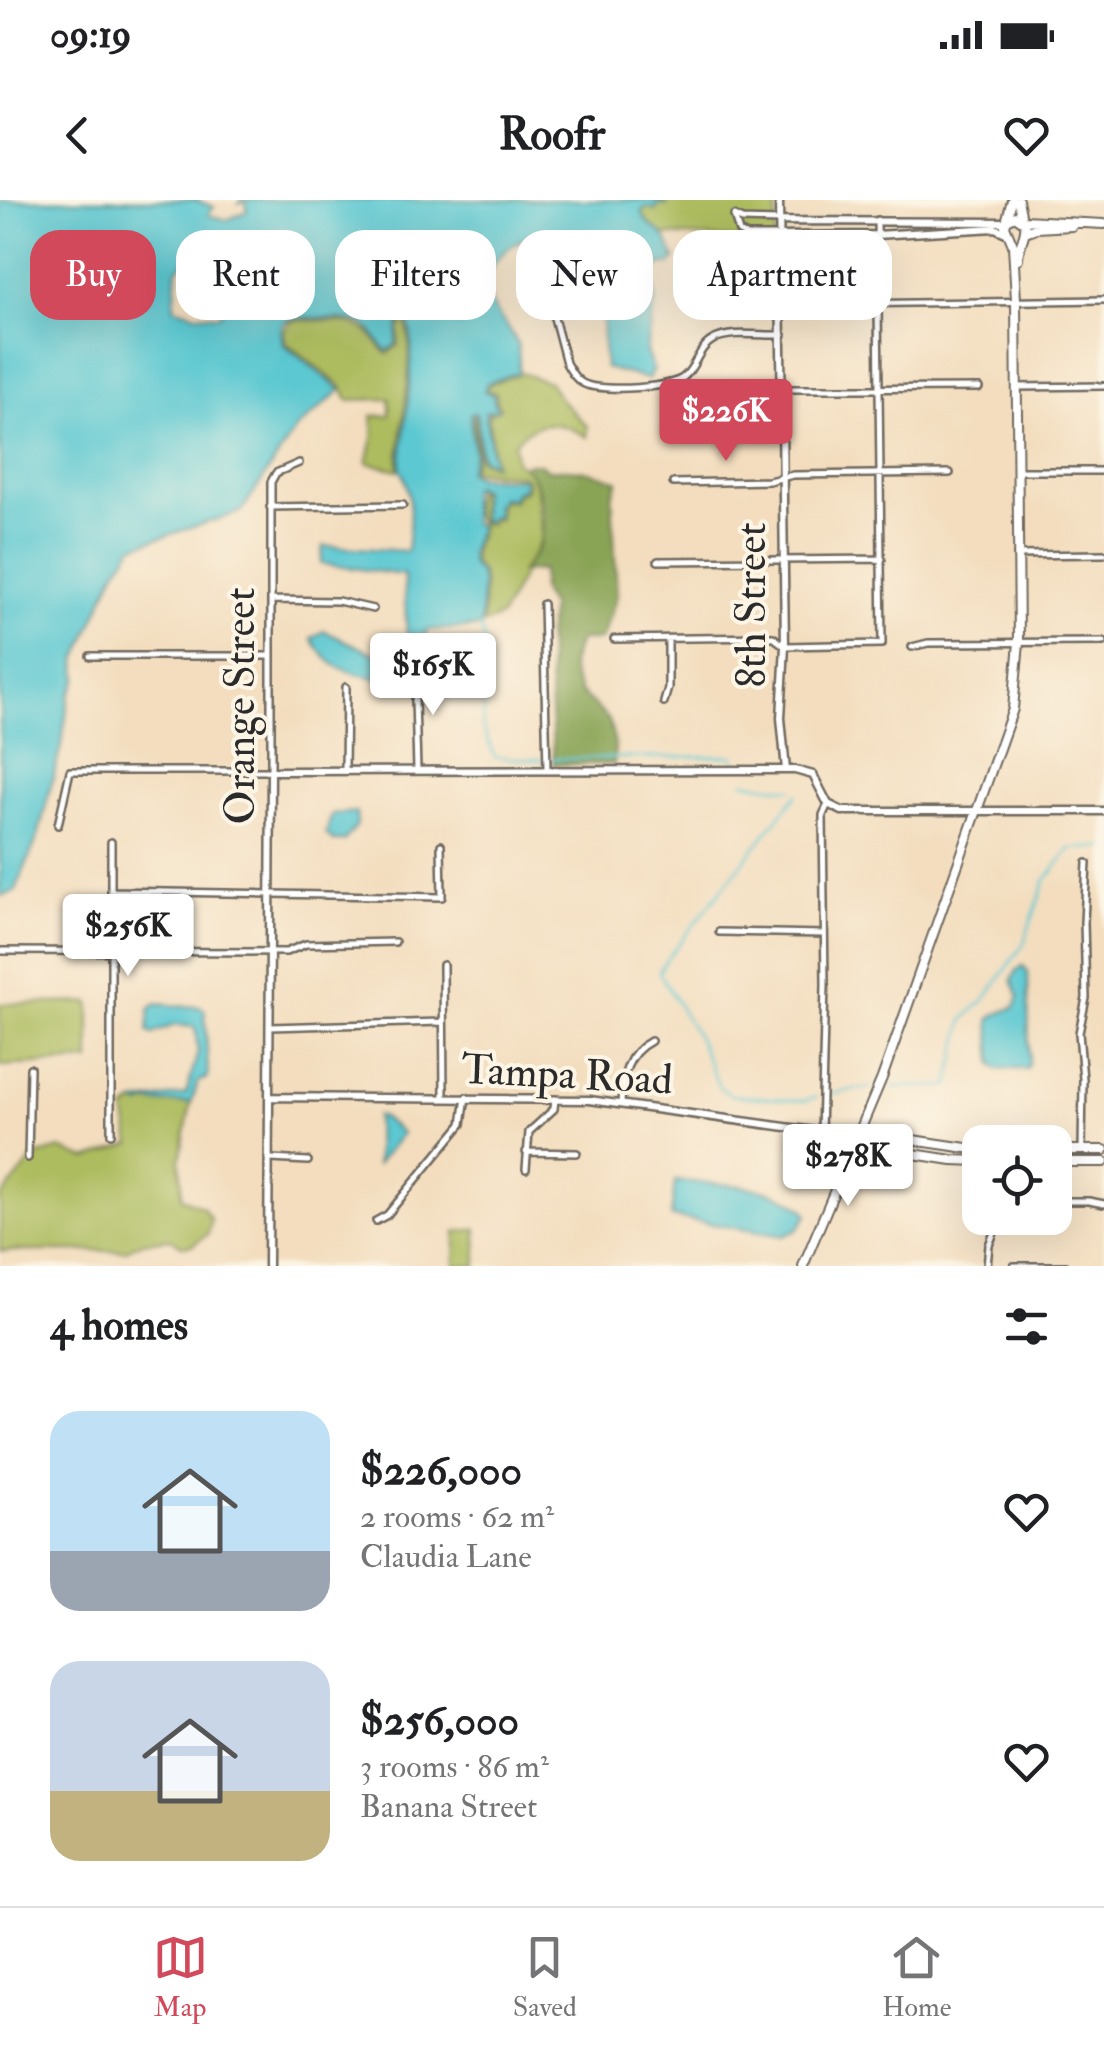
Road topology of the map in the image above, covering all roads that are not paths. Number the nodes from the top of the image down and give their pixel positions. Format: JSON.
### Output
{"nodes":[{"id":1,"x":779,"y":200,"type":"edge"},
{"id":2,"x":1015,"y":200,"type":"edge"},
{"id":3,"x":1023,"y":219,"type":"junction"},
{"id":4,"x":780,"y":220,"type":"junction"},
{"id":5,"x":876,"y":220,"type":"junction"},
{"id":6,"x":1007,"y":221,"type":"junction"},
{"id":7,"x":1086,"y":224,"type":"junction"},
{"id":8,"x":1104,"y":224,"type":"edge"},
{"id":9,"x":738,"y":230,"type":"edge"},
{"id":10,"x":779,"y":230,"type":"edge"},
{"id":11,"x":876,"y":230,"type":"edge"},
{"id":12,"x":892,"y":234,"type":"edge"},
{"id":13,"x":1007,"y":234,"type":"junction"},
{"id":14,"x":1024,"y":234,"type":"junction"},
{"id":15,"x":1016,"y":278,"type":"junction"},
{"id":16,"x":1016,"y":300,"type":"junction"},
{"id":17,"x":1104,"y":300,"type":"edge"},
{"id":18,"x":892,"y":302,"type":"edge"},
{"id":19,"x":555,"y":320,"type":"edge"},
{"id":20,"x":782,"y":320,"type":"edge"},
{"id":21,"x":879,"y":320,"type":"edge"},
{"id":22,"x":782,"y":335,"type":"junction"},
{"id":23,"x":1104,"y":386,"type":"edge"},
{"id":24,"x":1016,"y":387,"type":"junction"},
{"id":25,"x":880,"y":388,"type":"junction"},
{"id":26,"x":979,"y":388,"type":"dead end"},
{"id":27,"x":783,"y":389,"type":"junction"},
{"id":28,"x":299,"y":464,"type":"dead end"},
{"id":29,"x":1017,"y":471,"type":"junction"},
{"id":30,"x":1104,"y":471,"type":"edge"},
{"id":31,"x":880,"y":473,"type":"junction"},
{"id":32,"x":950,"y":473,"type":"dead end"},
{"id":33,"x":782,"y":478,"type":"junction"},
{"id":34,"x":672,"y":483,"type":"dead end"},
{"id":35,"x":403,"y":504,"type":"dead end"},
{"id":36,"x":270,"y":507,"type":"junction"},
{"id":37,"x":1104,"y":554,"type":"edge"},
{"id":38,"x":1018,"y":555,"type":"junction"},
{"id":39,"x":882,"y":559,"type":"junction"},
{"id":40,"x":658,"y":561,"type":"dead end"},
{"id":41,"x":784,"y":561,"type":"junction"},
{"id":42,"x":271,"y":600,"type":"junction"},
{"id":43,"x":544,"y":604,"type":"dead end"},
{"id":44,"x":374,"y":609,"type":"dead end"},
{"id":45,"x":614,"y":639,"type":"dead end"},
{"id":46,"x":668,"y":639,"type":"junction"},
{"id":47,"x":1020,"y":642,"type":"junction"},
{"id":48,"x":1104,"y":642,"type":"edge"},
{"id":49,"x":784,"y":646,"type":"junction"},
{"id":50,"x":912,"y":647,"type":"dead end"},
{"id":51,"x":90,"y":656,"type":"dead end"},
{"id":52,"x":270,"y":656,"type":"junction"},
{"id":53,"x":428,"y":663,"type":"dead end"},
{"id":54,"x":346,"y":686,"type":"dead end"},
{"id":55,"x":664,"y":702,"type":"dead end"},
{"id":56,"x":547,"y":769,"type":"junction"},
{"id":57,"x":345,"y":770,"type":"junction"},
{"id":58,"x":417,"y":770,"type":"junction"},
{"id":59,"x":786,"y":770,"type":"junction"},
{"id":60,"x":272,"y":771,"type":"junction"},
{"id":61,"x":828,"y":804,"type":"junction"},
{"id":62,"x":1104,"y":811,"type":"edge"},
{"id":63,"x":979,"y":812,"type":"junction"},
{"id":64,"x":58,"y":825,"type":"dead end"},
{"id":65,"x":111,"y":842,"type":"dead end"},
{"id":66,"x":441,"y":845,"type":"dead end"},
{"id":67,"x":1087,"y":863,"type":"dead end"},
{"id":68,"x":111,"y":892,"type":"junction"},
{"id":69,"x":270,"y":892,"type":"junction"},
{"id":70,"x":719,"y":932,"type":"dead end"},
{"id":71,"x":822,"y":934,"type":"junction"},
{"id":72,"x":395,"y":942,"type":"dead end"},
{"id":73,"x":0,"y":951,"type":"edge"},
{"id":74,"x":110,"y":951,"type":"junction"},
{"id":75,"x":270,"y":951,"type":"junction"},
{"id":76,"x":442,"y":965,"type":"dead end"},
{"id":77,"x":441,"y":1022,"type":"junction"},
{"id":78,"x":270,"y":1027,"type":"junction"},
{"id":79,"x":650,"y":1040,"type":"dead end"},
{"id":80,"x":30,"y":1068,"type":"dead end"},
{"id":81,"x":269,"y":1096,"type":"junction"},
{"id":82,"x":444,"y":1097,"type":"junction"},
{"id":83,"x":466,"y":1097,"type":"junction"},
{"id":84,"x":555,"y":1099,"type":"junction"},
{"id":85,"x":620,"y":1102,"type":"junction"},
{"id":86,"x":821,"y":1133,"type":"junction"},
{"id":87,"x":111,"y":1134,"type":"dead end"},
{"id":88,"x":859,"y":1137,"type":"junction"},
{"id":89,"x":962,"y":1147,"type":"edge"},
{"id":90,"x":1072,"y":1150,"type":"edge"},
{"id":91,"x":1082,"y":1150,"type":"junction"},
{"id":92,"x":1104,"y":1150,"type":"edge"},
{"id":93,"x":526,"y":1152,"type":"junction"},
{"id":94,"x":577,"y":1153,"type":"dead end"},
{"id":95,"x":28,"y":1158,"type":"dead end"},
{"id":96,"x":271,"y":1159,"type":"junction"},
{"id":97,"x":962,"y":1161,"type":"edge"},
{"id":98,"x":308,"y":1162,"type":"dead end"},
{"id":99,"x":1072,"y":1162,"type":"edge"},
{"id":100,"x":1104,"y":1162,"type":"edge"},
{"id":101,"x":526,"y":1169,"type":"dead end"},
{"id":102,"x":1072,"y":1200,"type":"edge"},
{"id":103,"x":1104,"y":1204,"type":"edge"},
{"id":104,"x":376,"y":1221,"type":"dead end"},
{"id":105,"x":994,"y":1235,"type":"edge"},
{"id":106,"x":268,"y":1266,"type":"edge"},
{"id":107,"x":803,"y":1266,"type":"edge"},
{"id":108,"x":987,"y":1266,"type":"edge"},
{"id":109,"x":1014,"y":1266,"type":"edge"},
{"id":110,"x":1066,"y":1266,"type":"edge"}],
"edges":[{"from":1,"to":4,"type":"street","name":"8th Street"},
{"from":2,"to":3,"type":"main road"},
{"from":2,"to":6,"type":"main road"},
{"from":3,"to":6,"type":"main road"},
{"from":3,"to":7,"type":"main road"},
{"from":3,"to":14,"type":"main road"},
{"from":4,"to":5,"type":"street"},
{"from":4,"to":9,"type":"street"},
{"from":4,"to":10,"type":"street","name":"8th Street"},
{"from":5,"to":6,"type":"street"},
{"from":5,"to":11,"type":"street"},
{"from":6,"to":13,"type":"main road"},
{"from":7,"to":8,"type":"main road"},
{"from":7,"to":14,"type":"main road"},
{"from":12,"to":13,"type":"street"},
{"from":13,"to":14,"type":"main road"},
{"from":13,"to":15,"type":"main road"},
{"from":14,"to":15,"type":"main road"},
{"from":15,"to":16,"type":"main road"},
{"from":16,"to":17,"type":"street"},
{"from":16,"to":18,"type":"street"},
{"from":16,"to":24,"type":"main road"},
{"from":19,"to":22,"type":"street"},
{"from":20,"to":22,"type":"street","name":"8th Street"},
{"from":21,"to":25,"type":"street"},
{"from":22,"to":27,"type":"street","name":"8th Street"},
{"from":23,"to":24,"type":"street"},
{"from":24,"to":29,"type":"main road"},
{"from":25,"to":26,"type":"street"},
{"from":25,"to":27,"type":"street"},
{"from":25,"to":31,"type":"street"},
{"from":27,"to":33,"type":"street","name":"8th Street"},
{"from":28,"to":36,"type":"street","name":"Orange Street"},
{"from":29,"to":30,"type":"street"},
{"from":29,"to":38,"type":"main road"},
{"from":31,"to":32,"type":"street"},
{"from":31,"to":33,"type":"street"},
{"from":31,"to":39,"type":"street"},
{"from":33,"to":34,"type":"street"},
{"from":33,"to":41,"type":"street","name":"8th Street"},
{"from":35,"to":36,"type":"street"},
{"from":36,"to":42,"type":"street","name":"Orange Street"},
{"from":37,"to":38,"type":"street"},
{"from":38,"to":47,"type":"main road"},
{"from":39,"to":41,"type":"street"},
{"from":39,"to":49,"type":"street"},
{"from":40,"to":41,"type":"street"},
{"from":41,"to":49,"type":"street","name":"8th Street"},
{"from":42,"to":44,"type":"street"},
{"from":42,"to":52,"type":"street","name":"Orange Street"},
{"from":43,"to":56,"type":"street"},
{"from":45,"to":46,"type":"street"},
{"from":46,"to":49,"type":"street"},
{"from":46,"to":55,"type":"street"},
{"from":47,"to":48,"type":"street"},
{"from":47,"to":50,"type":"street"},
{"from":47,"to":63,"type":"main road"},
{"from":49,"to":59,"type":"street","name":"8th Street"},
{"from":51,"to":52,"type":"street"},
{"from":52,"to":60,"type":"street","name":"Orange Street"},
{"from":53,"to":58,"type":"street"},
{"from":54,"to":57,"type":"street"},
{"from":56,"to":58,"type":"street"},
{"from":56,"to":59,"type":"street"},
{"from":57,"to":58,"type":"street"},
{"from":57,"to":60,"type":"street"},
{"from":59,"to":61,"type":"street"},
{"from":60,"to":64,"type":"street"},
{"from":60,"to":69,"type":"street","name":"Orange Street"},
{"from":61,"to":63,"type":"street"},
{"from":61,"to":71,"type":"street"},
{"from":62,"to":63,"type":"street"},
{"from":63,"to":88,"type":"main road"},
{"from":65,"to":68,"type":"street"},
{"from":66,"to":69,"type":"street"},
{"from":67,"to":91,"type":"street"},
{"from":68,"to":69,"type":"street"},
{"from":68,"to":74,"type":"street"},
{"from":69,"to":75,"type":"street","name":"Orange Street"},
{"from":70,"to":71,"type":"street"},
{"from":71,"to":86,"type":"street"},
{"from":72,"to":75,"type":"street"},
{"from":73,"to":74,"type":"street"},
{"from":74,"to":75,"type":"street"},
{"from":74,"to":87,"type":"street"},
{"from":75,"to":78,"type":"street","name":"Orange Street"},
{"from":76,"to":77,"type":"street"},
{"from":77,"to":78,"type":"street"},
{"from":77,"to":82,"type":"street"},
{"from":78,"to":81,"type":"street","name":"Orange Street"},
{"from":79,"to":85,"type":"street"},
{"from":80,"to":95,"type":"street"},
{"from":81,"to":82,"type":"street","name":"Tampa Road"},
{"from":81,"to":96,"type":"street","name":"Orange Street"},
{"from":82,"to":83,"type":"street","name":"Tampa Road"},
{"from":83,"to":84,"type":"street","name":"Tampa Road"},
{"from":83,"to":104,"type":"street"},
{"from":84,"to":85,"type":"street","name":"Tampa Road"},
{"from":84,"to":93,"type":"street"},
{"from":85,"to":86,"type":"street","name":"Tampa Road"},
{"from":86,"to":88,"type":"street","name":"Tampa Road"},
{"from":88,"to":89,"type":"main road","name":"Tampa Road"},
{"from":88,"to":97,"type":"main road","name":"Tampa Road"},
{"from":88,"to":107,"type":"main road"},
{"from":90,"to":91,"type":"main road"},
{"from":91,"to":92,"type":"main road"},
{"from":93,"to":94,"type":"street"},
{"from":93,"to":101,"type":"street"},
{"from":96,"to":98,"type":"street"},
{"from":96,"to":106,"type":"street","name":"Orange Street"},
{"from":99,"to":100,"type":"main road"},
{"from":102,"to":103,"type":"street"},
{"from":105,"to":108,"type":"street"},
{"from":109,"to":110,"type":"street"}]}
